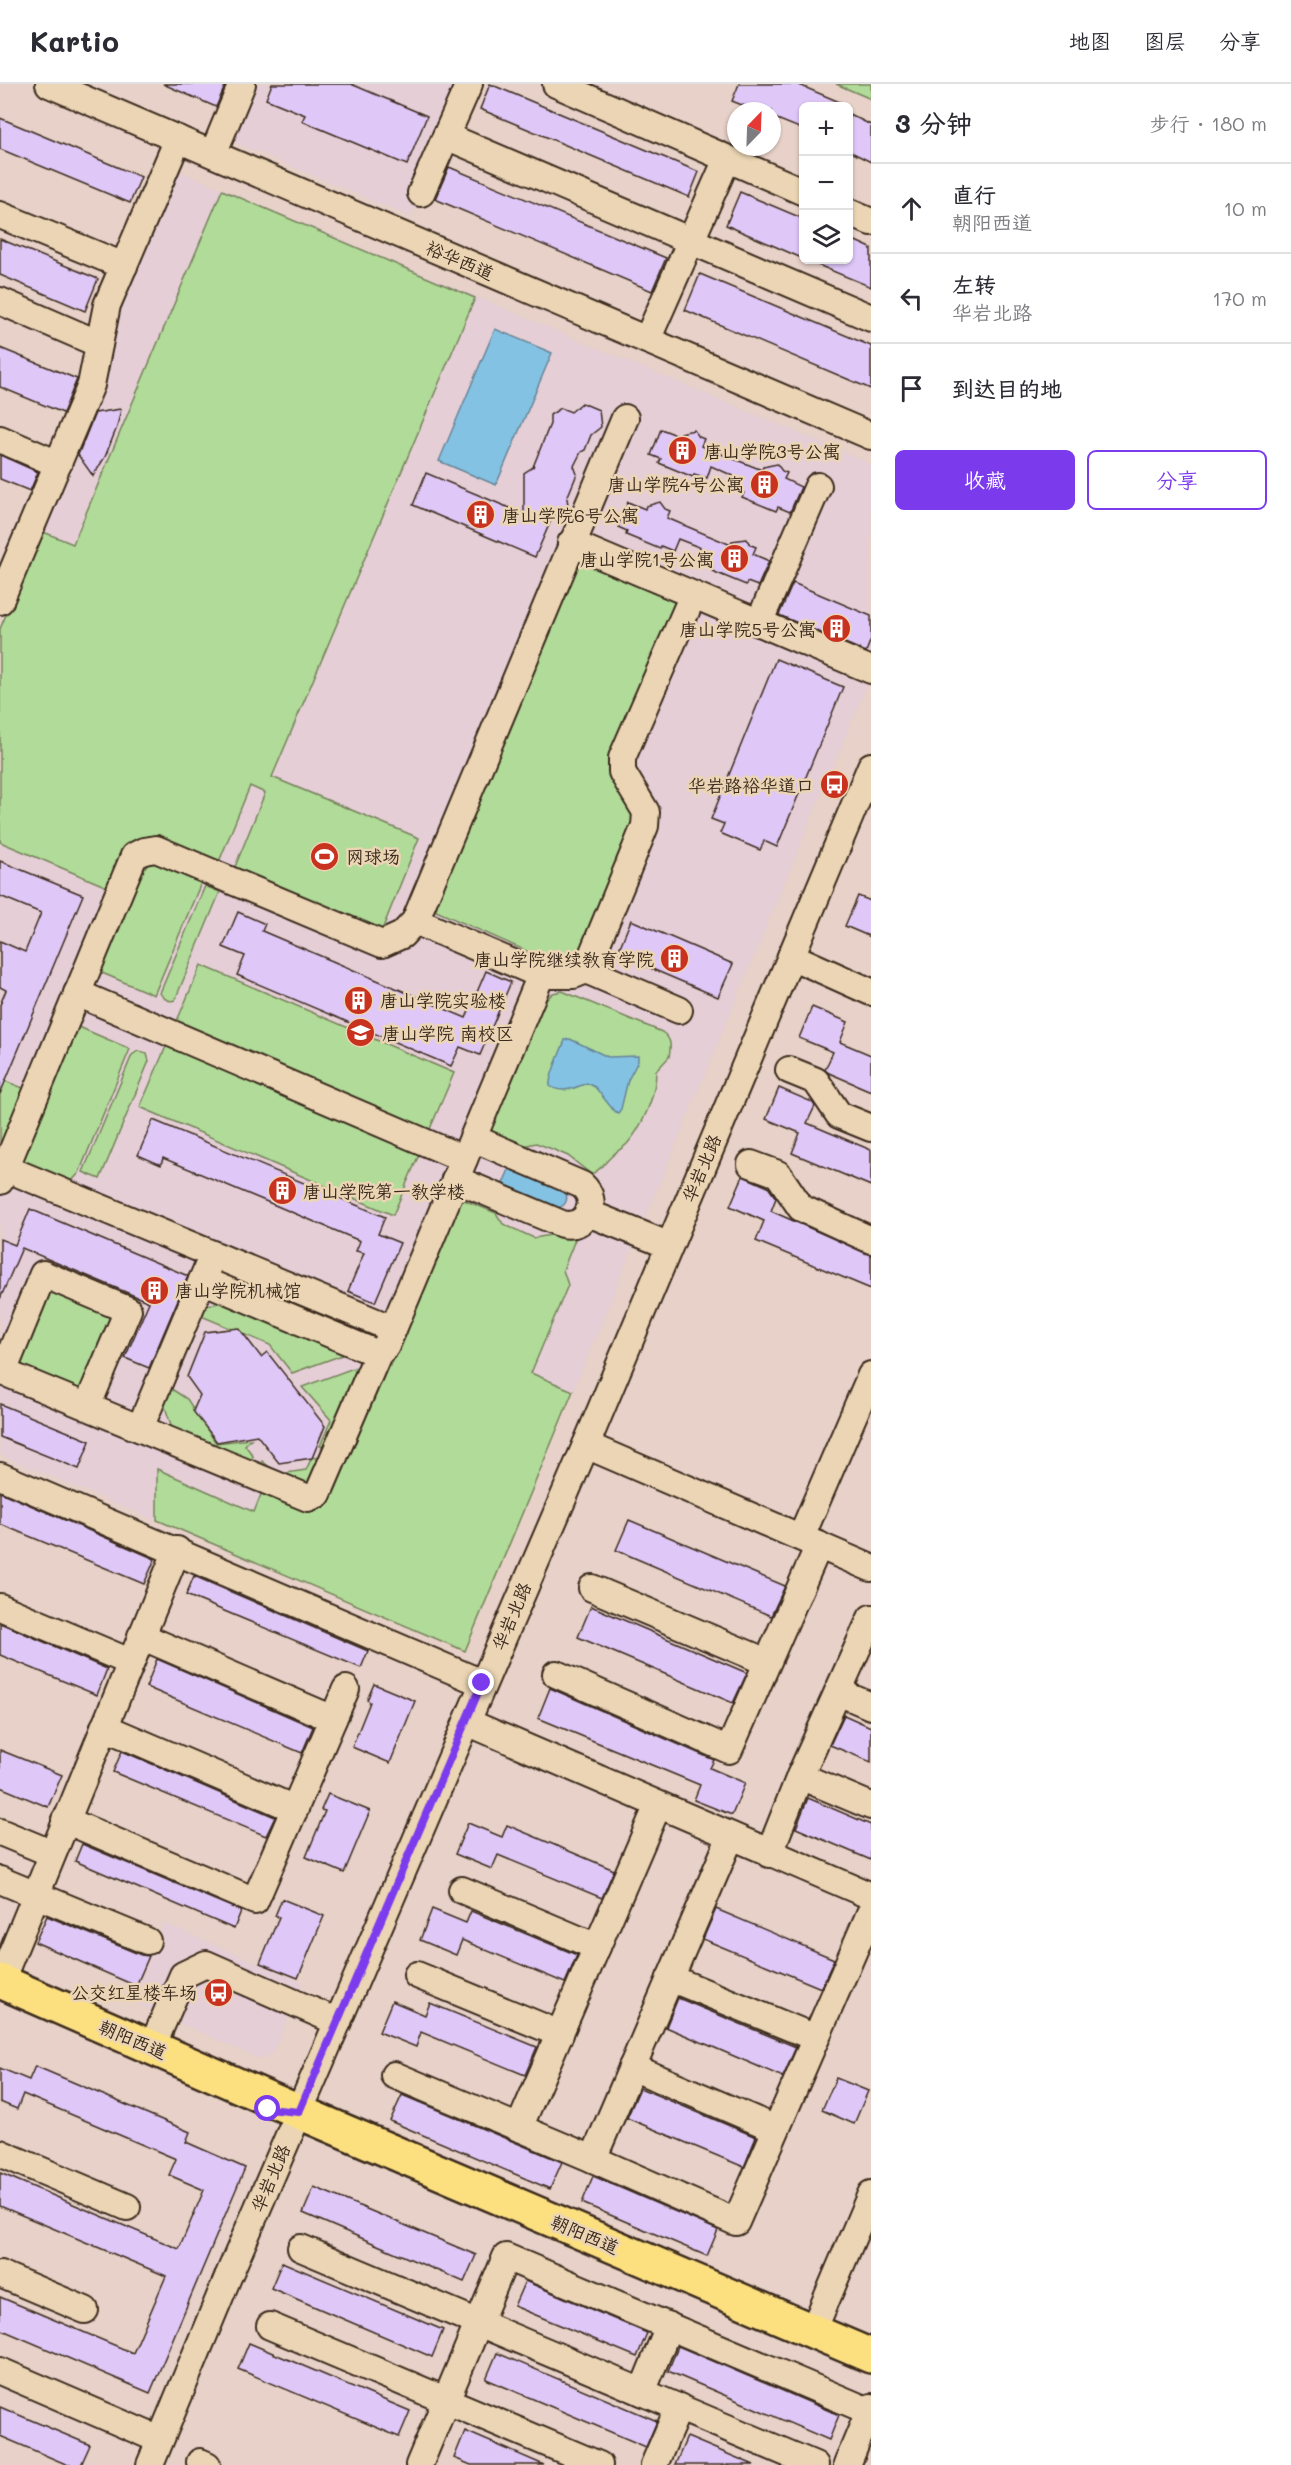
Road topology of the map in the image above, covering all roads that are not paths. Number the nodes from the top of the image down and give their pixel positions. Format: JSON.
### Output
{"nodes":[{"id":1,"x":48,"y":84,"type":"edge"},
{"id":2,"x":242,"y":84,"type":"edge"},
{"id":3,"x":469,"y":84,"type":"edge"},
{"id":4,"x":556,"y":84,"type":"edge"},
{"id":5,"x":446,"y":136,"type":"junction"},
{"id":6,"x":178,"y":139,"type":"junction"},
{"id":7,"x":213,"y":154,"type":"junction"},
{"id":8,"x":728,"y":159,"type":"junction"},
{"id":9,"x":799,"y":190,"type":"edge"},
{"id":10,"x":422,"y":193,"type":"dead end"},
{"id":11,"x":853,"y":214,"type":"edge"},
{"id":12,"x":0,"y":215,"type":"edge"},
{"id":13,"x":871,"y":222,"type":"edge"},
{"id":14,"x":691,"y":241,"type":"junction"},
{"id":15,"x":124,"y":266,"type":"junction"},
{"id":16,"x":0,"y":301,"type":"edge"},
{"id":17,"x":871,"y":318,"type":"edge"},
{"id":18,"x":647,"y":340,"type":"junction"},
{"id":19,"x":99,"y":344,"type":"junction"},
{"id":20,"x":625,"y":418,"type":"dead end"},
{"id":21,"x":871,"y":436,"type":"edge"},
{"id":22,"x":0,"y":439,"type":"edge"},
{"id":23,"x":58,"y":464,"type":"junction"},
{"id":24,"x":818,"y":486,"type":"dead end"},
{"id":25,"x":571,"y":543,"type":"junction"},
{"id":26,"x":9,"y":552,"type":"edge"},
{"id":27,"x":693,"y":595,"type":"junction"},
{"id":28,"x":0,"y":601,"type":"edge"},
{"id":29,"x":759,"y":623,"type":"junction"},
{"id":30,"x":871,"y":670,"type":"edge"},
{"id":31,"x":871,"y":766,"type":"edge"},
{"id":32,"x":415,"y":921,"type":"junction"},
{"id":33,"x":791,"y":956,"type":"junction"},
{"id":34,"x":586,"y":970,"type":"junction"},
{"id":35,"x":541,"y":975,"type":"junction"},
{"id":36,"x":871,"y":992,"type":"edge"},
{"id":37,"x":77,"y":993,"type":"junction"},
{"id":38,"x":679,"y":1010,"type":"dead end"},
{"id":39,"x":789,"y":1070,"type":"dead end"},
{"id":40,"x":871,"y":1128,"type":"edge"},
{"id":41,"x":464,"y":1159,"type":"junction"},
{"id":42,"x":751,"y":1164,"type":"dead end"},
{"id":43,"x":3,"y":1175,"type":"edge"},
{"id":44,"x":588,"y":1213,"type":"junction"},
{"id":45,"x":871,"y":1240,"type":"edge"},
{"id":46,"x":668,"y":1245,"type":"junction"},
{"id":47,"x":213,"y":1254,"type":"junction"},
{"id":48,"x":202,"y":1280,"type":"junction"},
{"id":49,"x":393,"y":1329,"type":"junction"},
{"id":50,"x":378,"y":1354,"type":"junction"},
{"id":51,"x":871,"y":1375,"type":"edge"},
{"id":52,"x":87,"y":1407,"type":"junction"},
{"id":53,"x":140,"y":1428,"type":"junction"},
{"id":54,"x":586,"y":1445,"type":"junction"},
{"id":55,"x":0,"y":1476,"type":"edge"},
{"id":56,"x":810,"y":1541,"type":"junction"},
{"id":57,"x":177,"y":1550,"type":"junction"},
{"id":58,"x":871,"y":1568,"type":"edge"},
{"id":59,"x":592,"y":1588,"type":"dead end"},
{"id":60,"x":0,"y":1607,"type":"edge"},
{"id":61,"x":871,"y":1618,"type":"edge"},
{"id":62,"x":141,"y":1636,"type":"junction"},
{"id":63,"x":130,"y":1662,"type":"junction"},
{"id":64,"x":767,"y":1662,"type":"junction"},
{"id":65,"x":556,"y":1674,"type":"dead end"},
{"id":66,"x":482,"y":1683,"type":"junction"},
{"id":67,"x":346,"y":1689,"type":"dead end"},
{"id":68,"x":838,"y":1692,"type":"junction"},
{"id":69,"x":871,"y":1706,"type":"edge"},
{"id":70,"x":333,"y":1719,"type":"junction"},
{"id":71,"x":467,"y":1722,"type":"junction"},
{"id":72,"x":104,"y":1727,"type":"junction"},
{"id":73,"x":800,"y":1776,"type":"junction"},
{"id":74,"x":658,"y":1804,"type":"junction"},
{"id":75,"x":871,"y":1806,"type":"edge"},
{"id":76,"x":295,"y":1809,"type":"junction"},
{"id":77,"x":65,"y":1820,"type":"junction"},
{"id":78,"x":0,"y":1832,"type":"edge"},
{"id":79,"x":731,"y":1836,"type":"junction"},
{"id":80,"x":51,"y":1853,"type":"junction"},
{"id":81,"x":770,"y":1854,"type":"junction"},
{"id":82,"x":0,"y":1880,"type":"edge"},
{"id":83,"x":462,"y":1890,"type":"dead end"},
{"id":84,"x":36,"y":1895,"type":"junction"},
{"id":85,"x":871,"y":1896,"type":"edge"},
{"id":86,"x":871,"y":1911,"type":"edge"},
{"id":87,"x":147,"y":1941,"type":"dead end"},
{"id":88,"x":597,"y":1947,"type":"junction"},
{"id":89,"x":417,"y":1975,"type":"dead end"},
{"id":90,"x":670,"y":1978,"type":"junction"},
{"id":91,"x":0,"y":1982,"type":"edge"},
{"id":92,"x":0,"y":1993,"type":"edge"},
{"id":93,"x":338,"y":2022,"type":"junction"},
{"id":94,"x":560,"y":2034,"type":"junction"},
{"id":95,"x":816,"y":2038,"type":"junction"},
{"id":96,"x":147,"y":2051,"type":"junction"},
{"id":97,"x":632,"y":2067,"type":"junction"},
{"id":98,"x":394,"y":2075,"type":"dead end"},
{"id":99,"x":299,"y":2112,"type":"junction"},
{"id":100,"x":519,"y":2128,"type":"junction"},
{"id":101,"x":777,"y":2129,"type":"junction"},
{"id":102,"x":0,"y":2153,"type":"edge"},
{"id":103,"x":593,"y":2159,"type":"junction"},
{"id":104,"x":871,"y":2194,"type":"edge"},
{"id":105,"x":127,"y":2207,"type":"dead end"},
{"id":106,"x":301,"y":2248,"type":"dead end"},
{"id":107,"x":0,"y":2274,"type":"edge"},
{"id":108,"x":85,"y":2310,"type":"dead end"},
{"id":109,"x":479,"y":2323,"type":"junction"},
{"id":110,"x":270,"y":2326,"type":"dead end"},
{"id":111,"x":669,"y":2326,"type":"junction"},
{"id":112,"x":813,"y":2331,"type":"junction"},
{"id":113,"x":871,"y":2356,"type":"edge"},
{"id":114,"x":0,"y":2371,"type":"edge"},
{"id":115,"x":642,"y":2392,"type":"junction"},
{"id":116,"x":446,"y":2400,"type":"junction"},
{"id":117,"x":679,"y":2407,"type":"junction"},
{"id":118,"x":870,"y":2410,"type":"edge"},
{"id":119,"x":160,"y":2440,"type":"junction"},
{"id":120,"x":150,"y":2465,"type":"edge"},
{"id":121,"x":419,"y":2465,"type":"edge"},
{"id":122,"x":599,"y":2465,"type":"edge"},
{"id":123,"x":654,"y":2465,"type":"edge"},
{"id":124,"x":815,"y":2465,"type":"edge"},
{"id":125,"x":847,"y":2465,"type":"edge"}],
"edges":[{"from":1,"to":6,"type":"street","name":"裕华西道"},
{"from":2,"to":7,"type":"street"},
{"from":3,"to":5,"type":"street"},
{"from":4,"to":8,"type":"street"},
{"from":5,"to":10,"type":"street"},
{"from":5,"to":14,"type":"street"},
{"from":6,"to":7,"type":"street","name":"裕华西道"},
{"from":6,"to":15,"type":"street"},
{"from":7,"to":18,"type":"street","name":"裕华西道"},
{"from":8,"to":9,"type":"street"},
{"from":8,"to":14,"type":"street"},
{"from":11,"to":13,"type":"street"},
{"from":12,"to":15,"type":"street"},
{"from":14,"to":17,"type":"street"},
{"from":14,"to":18,"type":"street"},
{"from":15,"to":19,"type":"street"},
{"from":16,"to":19,"type":"street"},
{"from":18,"to":21,"type":"street","name":"裕华西道"},
{"from":19,"to":23,"type":"street"},
{"from":20,"to":25,"type":"street"},
{"from":22,"to":23,"type":"street"},
{"from":23,"to":26,"type":"street"},
{"from":24,"to":29,"type":"street"},
{"from":25,"to":27,"type":"street"},
{"from":25,"to":32,"type":"street"},
{"from":26,"to":28,"type":"street"},
{"from":27,"to":29,"type":"street"},
{"from":27,"to":34,"type":"street"},
{"from":29,"to":30,"type":"street"},
{"from":31,"to":33,"type":"street","name":"华岩北路"},
{"from":32,"to":35,"type":"street"},
{"from":32,"to":37,"type":"street"},
{"from":33,"to":36,"type":"street"},
{"from":33,"to":46,"type":"street","name":"华岩北路"},
{"from":34,"to":35,"type":"street"},
{"from":34,"to":38,"type":"street"},
{"from":35,"to":41,"type":"street"},
{"from":37,"to":41,"type":"street"},
{"from":37,"to":43,"type":"street"},
{"from":39,"to":40,"type":"street"},
{"from":41,"to":44,"type":"street"},
{"from":41,"to":44,"type":"street"},
{"from":41,"to":49,"type":"street"},
{"from":42,"to":45,"type":"street"},
{"from":43,"to":47,"type":"street"},
{"from":44,"to":46,"type":"street"},
{"from":46,"to":54,"type":"street","name":"华岩北路"},
{"from":47,"to":48,"type":"street"},
{"from":47,"to":49,"type":"street"},
{"from":48,"to":50,"type":"street"},
{"from":48,"to":53,"type":"street"},
{"from":49,"to":50,"type":"street"},
{"from":50,"to":53,"type":"street"},
{"from":51,"to":56,"type":"street"},
{"from":52,"to":52,"type":"street"},
{"from":52,"to":53,"type":"street"},
{"from":54,"to":56,"type":"street"},
{"from":54,"to":66,"type":"street","name":"华岩北路"},
{"from":55,"to":57,"type":"street"},
{"from":56,"to":58,"type":"street"},
{"from":56,"to":64,"type":"street"},
{"from":57,"to":62,"type":"street"},
{"from":57,"to":66,"type":"street"},
{"from":59,"to":64,"type":"street"},
{"from":60,"to":63,"type":"street"},
{"from":61,"to":68,"type":"street"},
{"from":62,"to":63,"type":"street"},
{"from":62,"to":70,"type":"street"},
{"from":63,"to":72,"type":"street"},
{"from":64,"to":65,"type":"street"},
{"from":66,"to":71,"type":"street","name":"华岩北路"},
{"from":67,"to":70,"type":"street"},
{"from":68,"to":69,"type":"street"},
{"from":68,"to":73,"type":"street"},
{"from":70,"to":76,"type":"street"},
{"from":71,"to":74,"type":"street"},
{"from":71,"to":93,"type":"street","name":"华岩北路"},
{"from":72,"to":76,"type":"street"},
{"from":72,"to":77,"type":"street"},
{"from":73,"to":75,"type":"street"},
{"from":73,"to":81,"type":"street"},
{"from":74,"to":79,"type":"street"},
{"from":74,"to":88,"type":"street"},
{"from":76,"to":77,"type":"street"},
{"from":77,"to":80,"type":"street"},
{"from":78,"to":80,"type":"street"},
{"from":79,"to":81,"type":"street"},
{"from":79,"to":90,"type":"street"},
{"from":80,"to":84,"type":"street"},
{"from":81,"to":85,"type":"street"},
{"from":82,"to":84,"type":"street"},
{"from":83,"to":88,"type":"street"},
{"from":84,"to":87,"type":"street"},
{"from":84,"to":91,"type":"street"},
{"from":86,"to":95,"type":"street"},
{"from":88,"to":94,"type":"street"},
{"from":89,"to":94,"type":"street"},
{"from":90,"to":95,"type":"street"},
{"from":90,"to":97,"type":"street"},
{"from":91,"to":96,"type":"main road","name":"朝阳西道"},
{"from":92,"to":96,"type":"main road","name":"朝阳西道"},
{"from":93,"to":96,"type":"street"},
{"from":93,"to":99,"type":"street","name":"华岩北路"},
{"from":94,"to":100,"type":"street"},
{"from":95,"to":101,"type":"street"},
{"from":96,"to":99,"type":"main road","name":"朝阳西道"},
{"from":97,"to":101,"type":"street"},
{"from":97,"to":103,"type":"street"},
{"from":98,"to":100,"type":"street"},
{"from":99,"to":112,"type":"main road","name":"朝阳西道"},
{"from":99,"to":119,"type":"street","name":"华岩北路"},
{"from":100,"to":103,"type":"street"},
{"from":101,"to":103,"type":"street"},
{"from":102,"to":105,"type":"street"},
{"from":104,"to":112,"type":"street"},
{"from":106,"to":109,"type":"street"},
{"from":107,"to":108,"type":"street"},
{"from":109,"to":111,"type":"street"},
{"from":109,"to":115,"type":"street"},
{"from":109,"to":116,"type":"street"},
{"from":110,"to":116,"type":"street"},
{"from":111,"to":115,"type":"street"},
{"from":111,"to":118,"type":"street"},
{"from":112,"to":113,"type":"main road","name":"朝阳西道"},
{"from":114,"to":119,"type":"street"},
{"from":115,"to":117,"type":"street"},
{"from":116,"to":121,"type":"street"},
{"from":116,"to":122,"type":"street"},
{"from":117,"to":123,"type":"street"},
{"from":117,"to":124,"type":"street"},
{"from":118,"to":125,"type":"street"},
{"from":119,"to":120,"type":"street","name":"华岩北路"}]}
